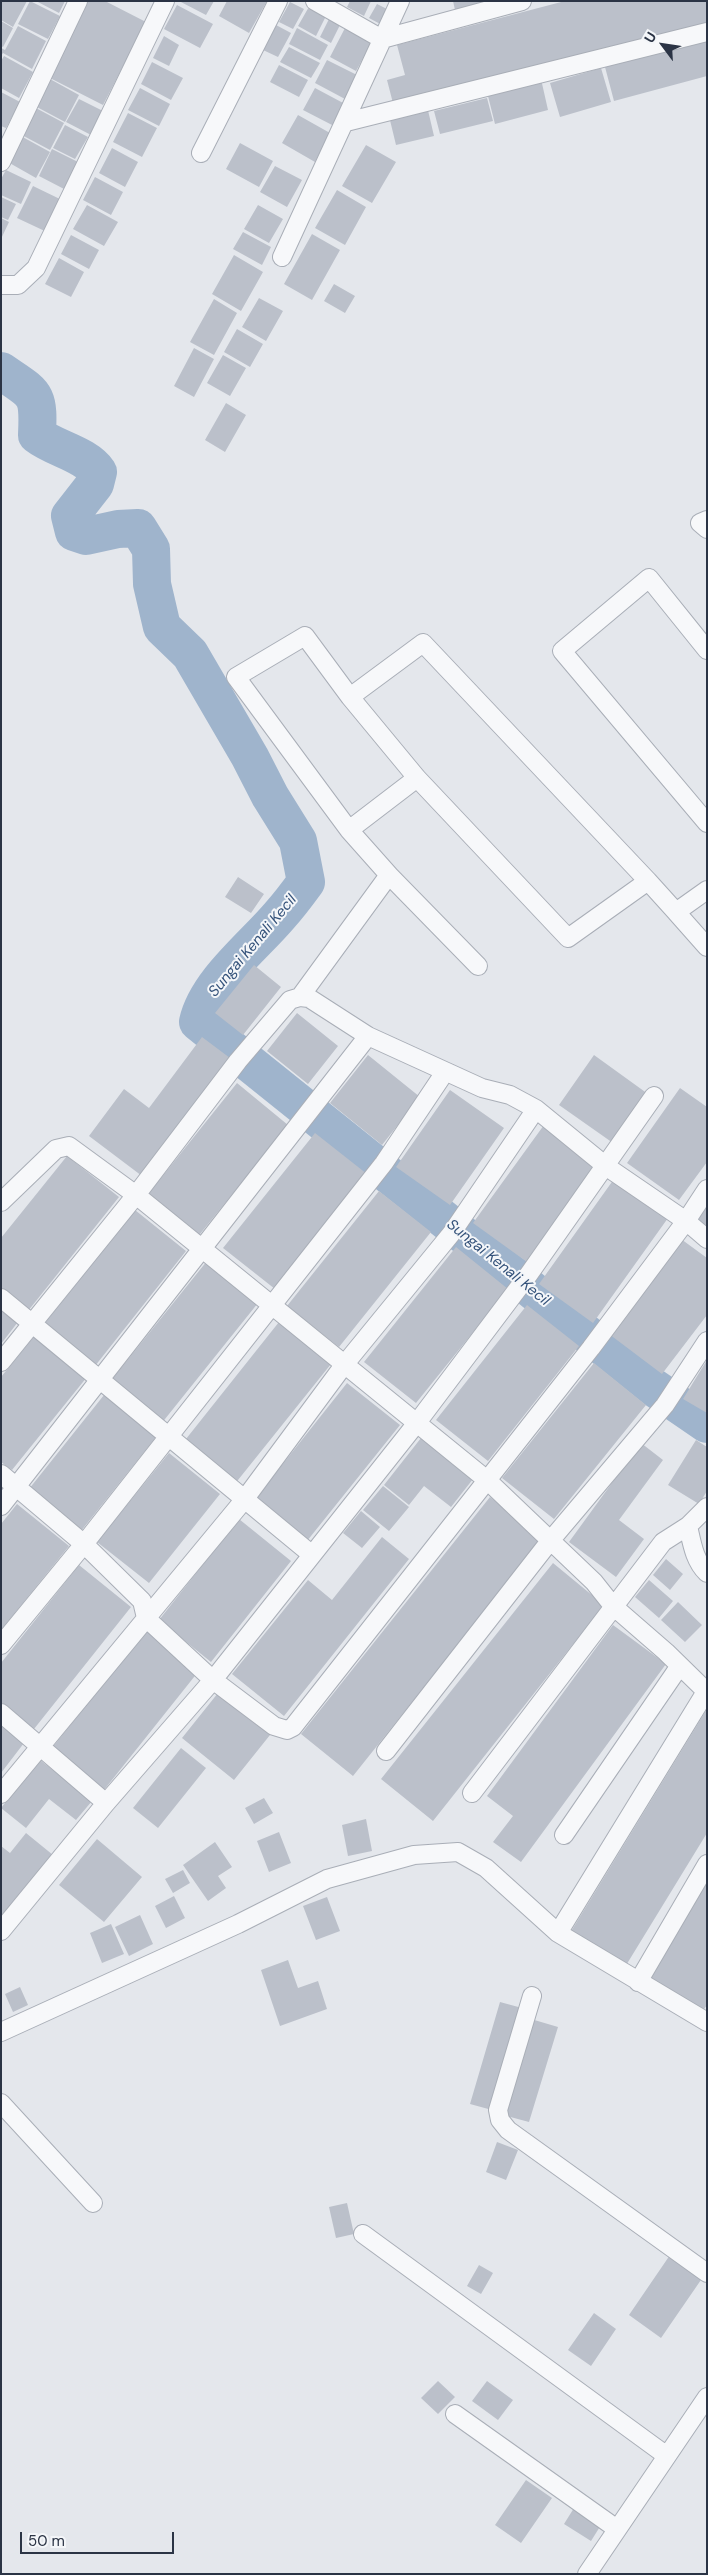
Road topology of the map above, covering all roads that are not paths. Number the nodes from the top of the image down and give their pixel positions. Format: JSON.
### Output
{"nodes":[{"id":1,"x":78,"y":1,"type":"edge"},
{"id":2,"x":165,"y":1,"type":"edge"},
{"id":3,"x":278,"y":1,"type":"edge"},
{"id":4,"x":315,"y":1,"type":"edge"},
{"id":5,"x":400,"y":1,"type":"edge"},
{"id":6,"x":522,"y":1,"type":"edge"},
{"id":7,"x":707,"y":32,"type":"edge"},
{"id":8,"x":382,"y":39,"type":"junction"},
{"id":9,"x":346,"y":122,"type":"junction"},
{"id":10,"x":201,"y":153,"type":"dead end"},
{"id":11,"x":1,"y":162,"type":"edge"},
{"id":12,"x":282,"y":257,"type":"dead end"},
{"id":13,"x":1,"y":285,"type":"edge"},
{"id":14,"x":707,"y":520,"type":"edge"},
{"id":15,"x":707,"y":530,"type":"edge"},
{"id":16,"x":707,"y":650,"type":"edge"},
{"id":17,"x":350,"y":697,"type":"junction"},
{"id":18,"x":417,"y":778,"type":"junction"},
{"id":19,"x":707,"y":823,"type":"edge"},
{"id":20,"x":348,"y":830,"type":"junction"},
{"id":21,"x":389,"y":875,"type":"junction"},
{"id":22,"x":648,"y":881,"type":"junction"},
{"id":23,"x":707,"y":890,"type":"edge"},
{"id":24,"x":676,"y":912,"type":"junction"},
{"id":25,"x":707,"y":947,"type":"edge"},
{"id":26,"x":478,"y":966,"type":"dead end"},
{"id":27,"x":300,"y":996,"type":"junction"},
{"id":28,"x":368,"y":1036,"type":"junction"},
{"id":29,"x":445,"y":1072,"type":"junction"},
{"id":30,"x":654,"y":1096,"type":"dead end"},
{"id":31,"x":536,"y":1109,"type":"junction"},
{"id":32,"x":606,"y":1167,"type":"junction"},
{"id":33,"x":707,"y":1189,"type":"edge"},
{"id":34,"x":136,"y":1195,"type":"junction"},
{"id":35,"x":1,"y":1202,"type":"edge"},
{"id":36,"x":686,"y":1221,"type":"junction"},
{"id":37,"x":707,"y":1239,"type":"edge"},
{"id":38,"x":201,"y":1250,"type":"junction"},
{"id":39,"x":1,"y":1298,"type":"edge"},
{"id":40,"x":272,"y":1307,"type":"junction"},
{"id":41,"x":32,"y":1324,"type":"junction"},
{"id":42,"x":707,"y":1341,"type":"edge"},
{"id":43,"x":1,"y":1362,"type":"edge"},
{"id":44,"x":344,"y":1366,"type":"junction"},
{"id":45,"x":99,"y":1380,"type":"junction"},
{"id":46,"x":416,"y":1424,"type":"junction"},
{"id":47,"x":168,"y":1438,"type":"junction"},
{"id":48,"x":1,"y":1474,"type":"edge"},
{"id":49,"x":486,"y":1480,"type":"junction"},
{"id":50,"x":17,"y":1486,"type":"junction"},
{"id":51,"x":244,"y":1500,"type":"junction"},
{"id":52,"x":1,"y":1506,"type":"edge"},
{"id":53,"x":707,"y":1507,"type":"edge"},
{"id":54,"x":688,"y":1526,"type":"junction"},
{"id":55,"x":550,"y":1541,"type":"junction"},
{"id":56,"x":84,"y":1544,"type":"junction"},
{"id":57,"x":311,"y":1554,"type":"junction"},
{"id":58,"x":707,"y":1573,"type":"edge"},
{"id":59,"x":613,"y":1606,"type":"junction"},
{"id":60,"x":146,"y":1618,"type":"junction"},
{"id":61,"x":1,"y":1645,"type":"edge"},
{"id":62,"x":679,"y":1667,"type":"junction"},
{"id":63,"x":214,"y":1680,"type":"junction"},
{"id":64,"x":706,"y":1691,"type":"edge"},
{"id":65,"x":1,"y":1712,"type":"edge"},
{"id":66,"x":41,"y":1746,"type":"junction"},
{"id":67,"x":386,"y":1751,"type":"dead end"},
{"id":68,"x":472,"y":1793,"type":"dead end"},
{"id":69,"x":1,"y":1794,"type":"edge"},
{"id":70,"x":106,"y":1803,"type":"junction"},
{"id":71,"x":564,"y":1835,"type":"dead end"},
{"id":72,"x":707,"y":1864,"type":"edge"},
{"id":73,"x":1,"y":1931,"type":"edge"},
{"id":74,"x":558,"y":1933,"type":"junction"},
{"id":75,"x":638,"y":1982,"type":"junction"},
{"id":76,"x":532,"y":1996,"type":"dead end"},
{"id":77,"x":707,"y":2022,"type":"edge"},
{"id":78,"x":1,"y":2032,"type":"edge"},
{"id":79,"x":1,"y":2103,"type":"edge"},
{"id":80,"x":93,"y":2203,"type":"dead end"},
{"id":81,"x":363,"y":2234,"type":"dead end"},
{"id":82,"x":707,"y":2273,"type":"edge"},
{"id":83,"x":707,"y":2398,"type":"edge"},
{"id":84,"x":454,"y":2414,"type":"dead end"},
{"id":85,"x":666,"y":2456,"type":"junction"},
{"id":86,"x":617,"y":2530,"type":"junction"},
{"id":87,"x":587,"y":2574,"type":"edge"}],
"edges":[{"from":1,"to":11,"type":"street"},
{"from":2,"to":13,"type":"street"},
{"from":3,"to":10,"type":"street"},
{"from":4,"to":8,"type":"street"},
{"from":5,"to":8,"type":"street"},
{"from":6,"to":8,"type":"street"},
{"from":7,"to":9,"type":"street"},
{"from":8,"to":9,"type":"street"},
{"from":9,"to":12,"type":"street"},
{"from":14,"to":15,"type":"street"},
{"from":16,"to":19,"type":"street"},
{"from":17,"to":18,"type":"street"},
{"from":17,"to":20,"type":"street"},
{"from":17,"to":22,"type":"street"},
{"from":18,"to":20,"type":"street"},
{"from":18,"to":22,"type":"street"},
{"from":20,"to":21,"type":"street"},
{"from":21,"to":26,"type":"street"},
{"from":21,"to":27,"type":"street"},
{"from":22,"to":24,"type":"street"},
{"from":23,"to":24,"type":"street"},
{"from":24,"to":25,"type":"street"},
{"from":27,"to":28,"type":"street"},
{"from":27,"to":34,"type":"street"},
{"from":28,"to":29,"type":"street"},
{"from":28,"to":38,"type":"street"},
{"from":29,"to":31,"type":"street"},
{"from":29,"to":40,"type":"street"},
{"from":30,"to":32,"type":"street"},
{"from":31,"to":32,"type":"street"},
{"from":31,"to":44,"type":"street"},
{"from":32,"to":36,"type":"street"},
{"from":32,"to":46,"type":"street"},
{"from":33,"to":36,"type":"street"},
{"from":34,"to":35,"type":"street"},
{"from":34,"to":38,"type":"street"},
{"from":34,"to":41,"type":"street"},
{"from":36,"to":37,"type":"street"},
{"from":36,"to":49,"type":"street"},
{"from":38,"to":40,"type":"street"},
{"from":38,"to":45,"type":"street"},
{"from":39,"to":41,"type":"street"},
{"from":40,"to":44,"type":"street"},
{"from":40,"to":47,"type":"street"},
{"from":41,"to":43,"type":"street"},
{"from":41,"to":45,"type":"street"},
{"from":42,"to":55,"type":"street"},
{"from":44,"to":46,"type":"street"},
{"from":44,"to":51,"type":"street"},
{"from":45,"to":47,"type":"street"},
{"from":45,"to":50,"type":"street"},
{"from":46,"to":49,"type":"street"},
{"from":46,"to":57,"type":"street"},
{"from":47,"to":51,"type":"street"},
{"from":47,"to":56,"type":"street"},
{"from":48,"to":50,"type":"street"},
{"from":49,"to":55,"type":"street"},
{"from":49,"to":63,"type":"street"},
{"from":50,"to":52,"type":"street"},
{"from":50,"to":56,"type":"street"},
{"from":51,"to":57,"type":"street"},
{"from":51,"to":60,"type":"street"},
{"from":53,"to":54,"type":"street"},
{"from":54,"to":58,"type":"street"},
{"from":54,"to":59,"type":"street"},
{"from":55,"to":59,"type":"street"},
{"from":55,"to":67,"type":"street"},
{"from":56,"to":60,"type":"street"},
{"from":56,"to":61,"type":"street"},
{"from":57,"to":63,"type":"street"},
{"from":59,"to":62,"type":"street"},
{"from":59,"to":68,"type":"street"},
{"from":60,"to":63,"type":"street"},
{"from":60,"to":66,"type":"street"},
{"from":62,"to":64,"type":"street"},
{"from":62,"to":71,"type":"street"},
{"from":63,"to":70,"type":"street"},
{"from":64,"to":74,"type":"street"},
{"from":65,"to":66,"type":"street"},
{"from":66,"to":69,"type":"street"},
{"from":66,"to":70,"type":"street"},
{"from":70,"to":73,"type":"street"},
{"from":72,"to":75,"type":"street"},
{"from":74,"to":75,"type":"street"},
{"from":74,"to":78,"type":"street"},
{"from":75,"to":77,"type":"street"},
{"from":76,"to":82,"type":"street"},
{"from":79,"to":80,"type":"street"},
{"from":81,"to":85,"type":"street"},
{"from":83,"to":85,"type":"street"},
{"from":84,"to":86,"type":"street"},
{"from":85,"to":86,"type":"street"},
{"from":86,"to":87,"type":"street"}]}
